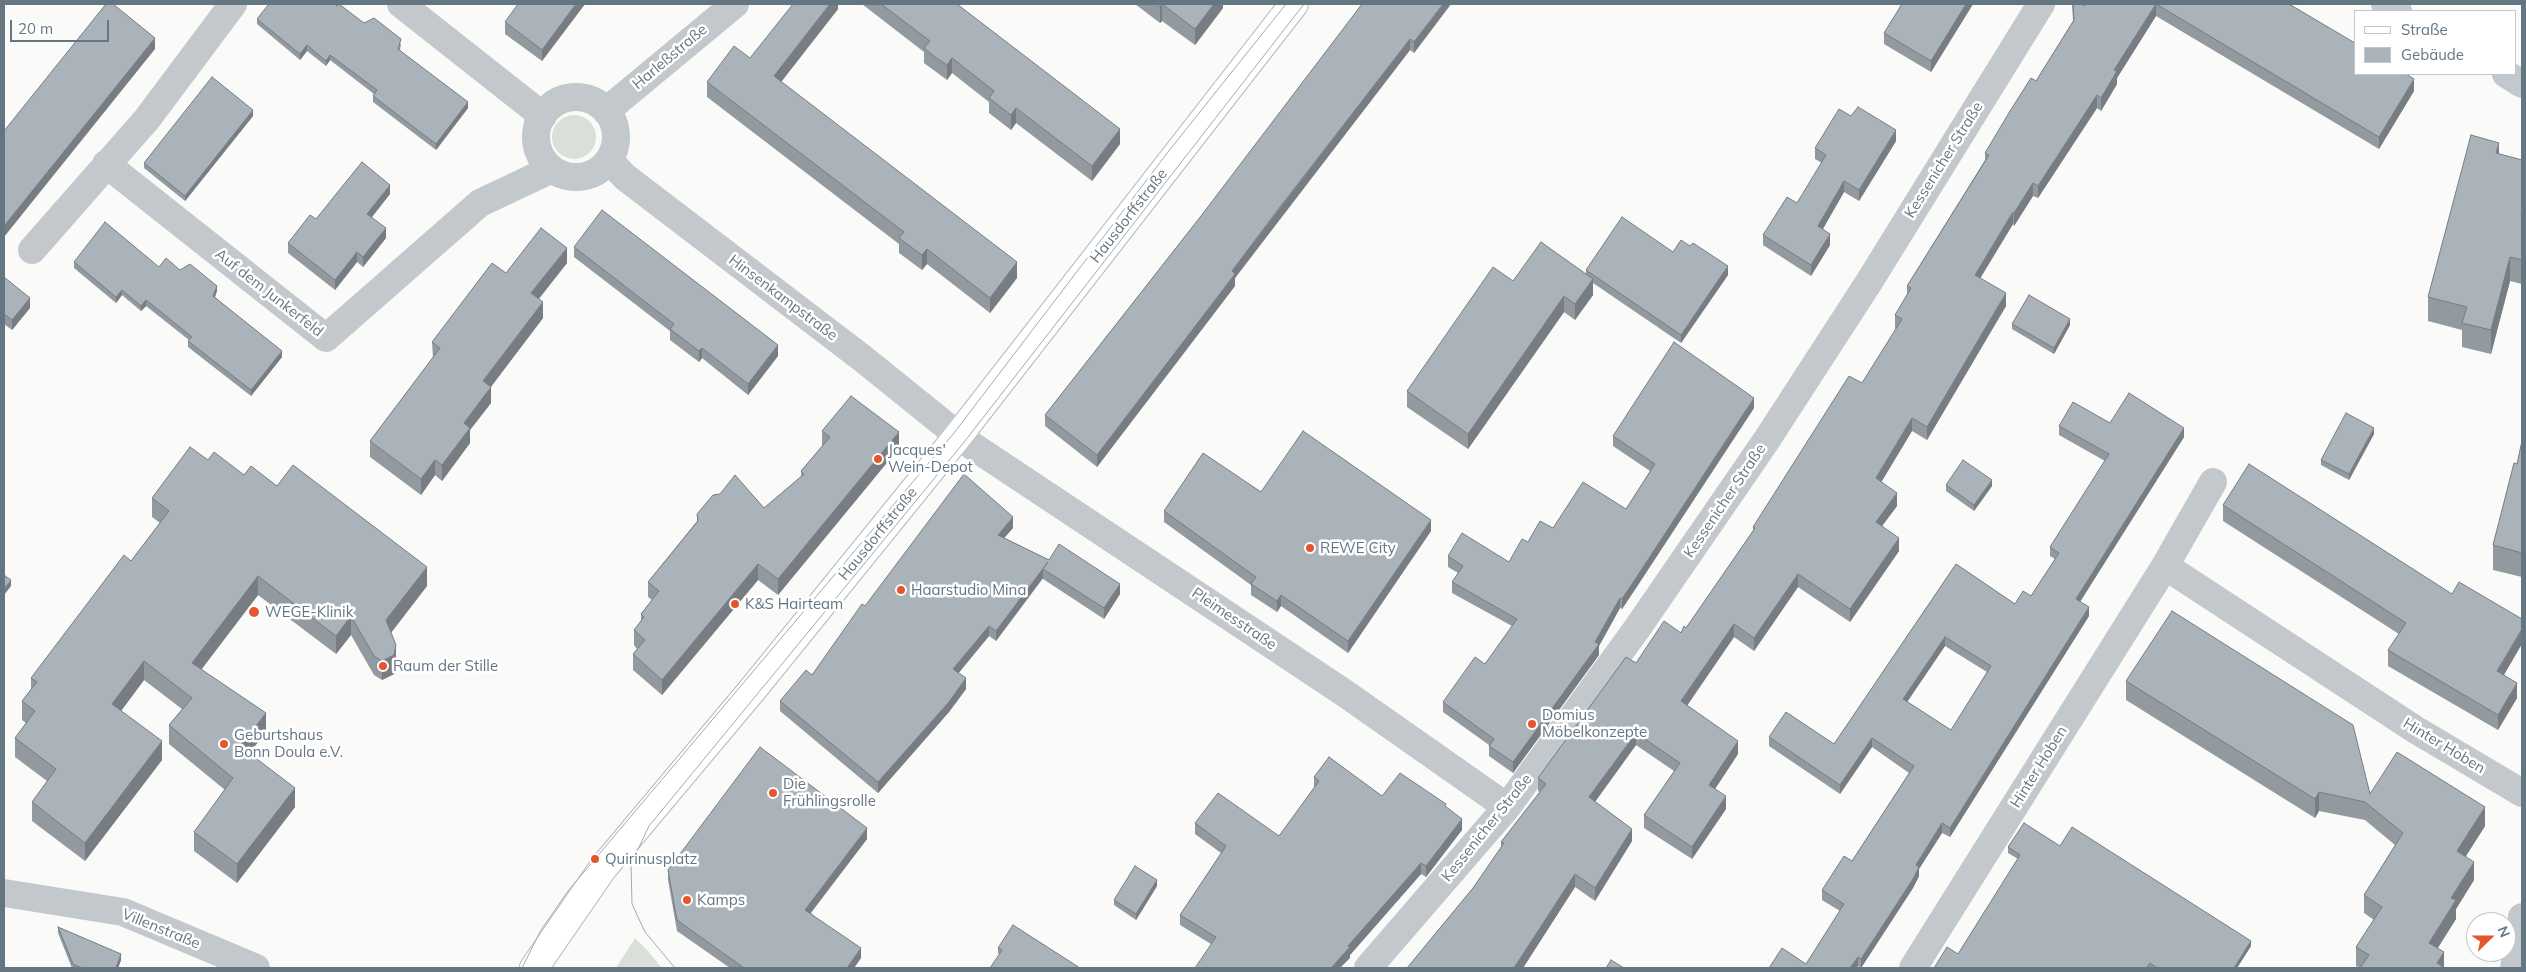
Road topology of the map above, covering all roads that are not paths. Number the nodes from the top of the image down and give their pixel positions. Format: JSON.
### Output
{"nodes":[{"id":1,"x":233,"y":4,"type":"edge"},
{"id":2,"x":401,"y":4,"type":"edge"},
{"id":3,"x":735,"y":4,"type":"edge"},
{"id":4,"x":1294,"y":4,"type":"edge"},
{"id":5,"x":2041,"y":4,"type":"edge"},
{"id":6,"x":2385,"y":4,"type":"edge"},
{"id":7,"x":2396,"y":10,"type":"edge"},
{"id":8,"x":2508,"y":75,"type":"edge"},
{"id":9,"x":2522,"y":84,"type":"edge"},
{"id":10,"x":606,"y":111,"type":"junction"},
{"id":11,"x":543,"y":116,"type":"junction"},
{"id":12,"x":609,"y":160,"type":"junction"},
{"id":13,"x":106,"y":164,"type":"junction"},
{"id":14,"x":552,"y":169,"type":"junction"},
{"id":15,"x":32,"y":250,"type":"dead end"},
{"id":16,"x":958,"y":436,"type":"junction"},
{"id":17,"x":2213,"y":482,"type":"dead end"},
{"id":18,"x":2165,"y":566,"type":"junction"},
{"id":19,"x":2522,"y":792,"type":"edge"},
{"id":20,"x":1508,"y":807,"type":"junction"},
{"id":21,"x":4,"y":893,"type":"edge"},
{"id":22,"x":2522,"y":917,"type":"edge"},
{"id":23,"x":256,"y":968,"type":"edge"},
{"id":24,"x":534,"y":968,"type":"edge"},
{"id":25,"x":1368,"y":968,"type":"edge"},
{"id":26,"x":1913,"y":968,"type":"edge"},
{"id":27,"x":2514,"y":968,"type":"edge"}],
"edges":[{"from":1,"to":13,"type":"street"},
{"from":2,"to":11,"type":"street"},
{"from":3,"to":10,"type":"street","name":"Harleßstraße"},
{"from":4,"to":16,"type":"main road","name":"Hausdorffstraße"},
{"from":5,"to":20,"type":"street","name":"Kessenicher Straße"},
{"from":6,"to":7,"type":"street"},
{"from":8,"to":9,"type":"street"},
{"from":10,"to":11,"type":"street"},
{"from":10,"to":12,"type":"street"},
{"from":11,"to":14,"type":"street"},
{"from":12,"to":14,"type":"street"},
{"from":12,"to":16,"type":"street","name":"Hinsenkampstraße"},
{"from":13,"to":14,"type":"street","name":"Auf dem Junkerfeld"},
{"from":13,"to":15,"type":"street"},
{"from":16,"to":20,"type":"street","name":"Pleimesstraße"},
{"from":16,"to":24,"type":"main road","name":"Hausdorffstraße"},
{"from":17,"to":18,"type":"street","name":"Hinter Hoben"},
{"from":18,"to":19,"type":"street","name":"Hinter Hoben"},
{"from":18,"to":26,"type":"street","name":"Hinter Hoben"},
{"from":20,"to":25,"type":"street","name":"Kessenicher Straße"},
{"from":21,"to":23,"type":"street","name":"Villenstraße"},
{"from":22,"to":27,"type":"street"}]}
